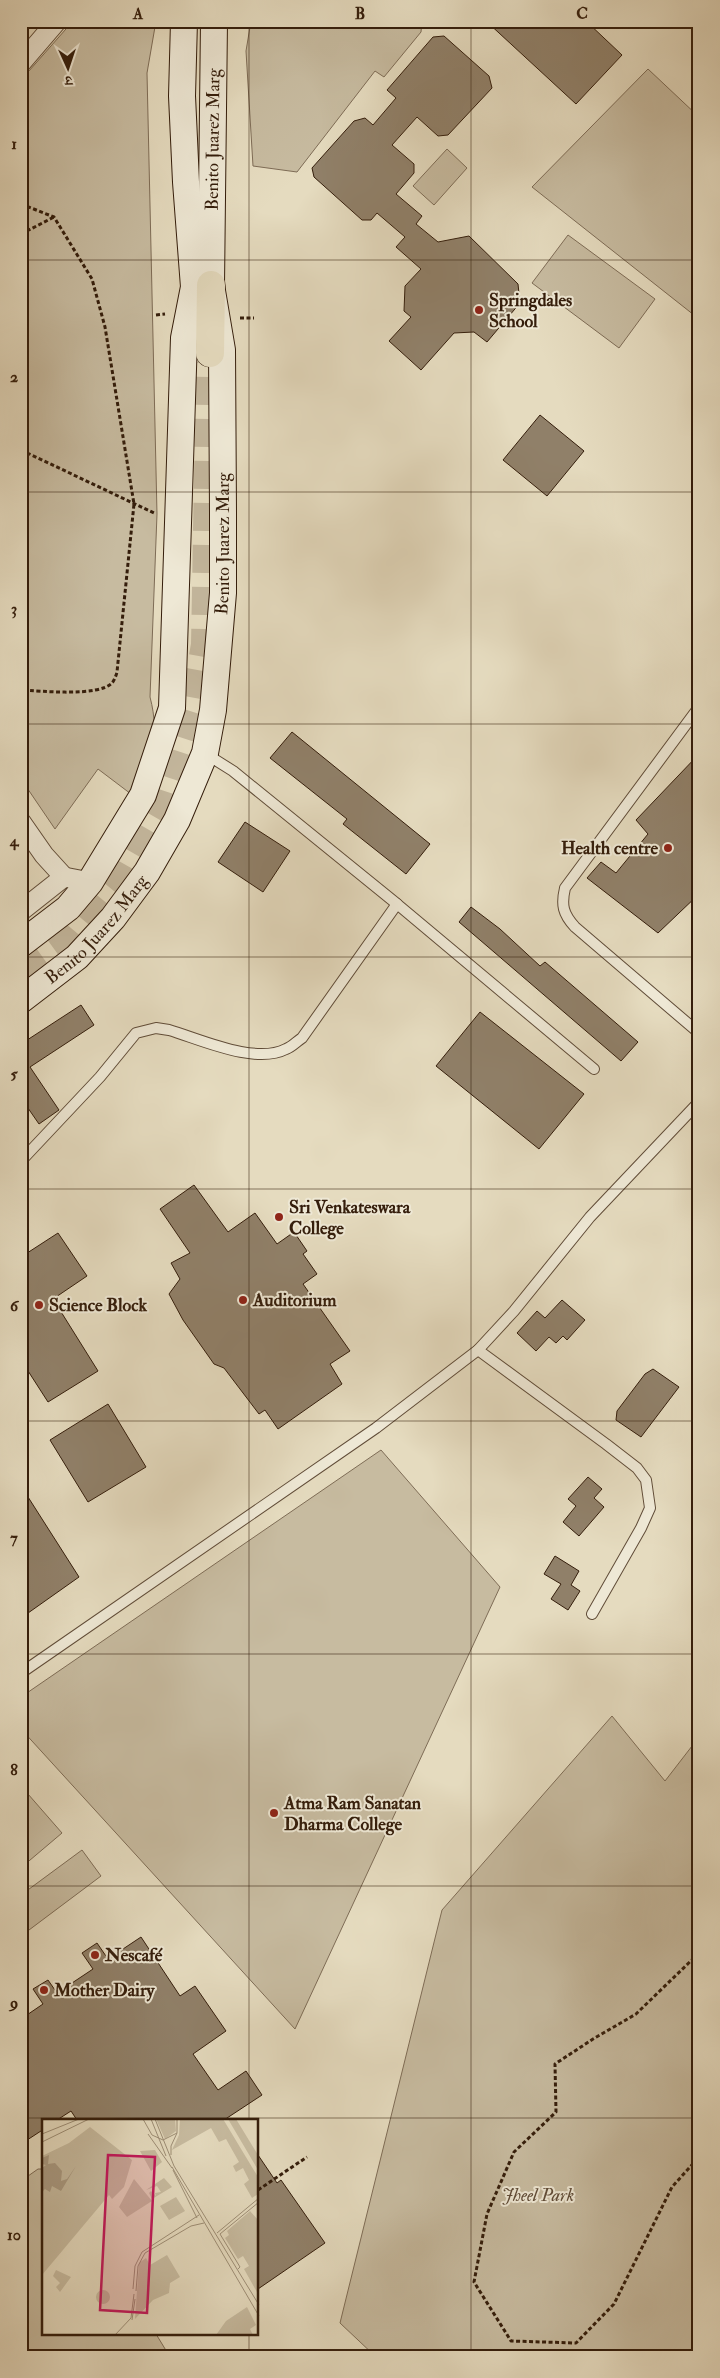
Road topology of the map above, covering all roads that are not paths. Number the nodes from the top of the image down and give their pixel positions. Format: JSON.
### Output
{"nodes":[{"id":1,"x":57,"y":21,"type":"edge"},
{"id":2,"x":184,"y":21,"type":"edge"},
{"id":3,"x":214,"y":21,"type":"edge"},
{"id":4,"x":21,"y":63,"type":"edge"},
{"id":5,"x":203,"y":286,"type":"junction"},
{"id":6,"x":202,"y":351,"type":"tunnel mouth"},
{"id":7,"x":699,"y":707,"type":"edge"},
{"id":8,"x":205,"y":753,"type":"junction"},
{"id":9,"x":21,"y":822,"type":"edge"},
{"id":10,"x":64,"y":877,"type":"junction"},
{"id":11,"x":90,"y":882,"type":"junction"},
{"id":12,"x":397,"y":904,"type":"junction"},
{"id":13,"x":21,"y":911,"type":"edge"},
{"id":14,"x":21,"y":944,"type":"edge"},
{"id":15,"x":21,"y":1000,"type":"edge"},
{"id":16,"x":699,"y":1033,"type":"edge"},
{"id":17,"x":594,"y":1069,"type":"dead end"},
{"id":18,"x":699,"y":1102,"type":"edge"},
{"id":19,"x":21,"y":1162,"type":"edge"},
{"id":20,"x":478,"y":1350,"type":"junction"},
{"id":21,"x":592,"y":1614,"type":"dead end"},
{"id":22,"x":21,"y":1673,"type":"edge"}],
"edges":[{"from":1,"to":4,"type":"street"},
{"from":2,"to":5,"type":"street","name":"Benito Juarez Marg"},
{"from":3,"to":5,"type":"street","name":"Benito Juarez Marg"},
{"from":5,"to":6,"type":"main road"},
{"from":5,"to":8,"type":"street","name":"Benito Juarez Marg"},
{"from":5,"to":11,"type":"street","name":"Benito Juarez Marg"},
{"from":7,"to":16,"type":"lane"},
{"from":8,"to":12,"type":"lane"},
{"from":8,"to":15,"type":"street","name":"Benito Juarez Marg"},
{"from":9,"to":10,"type":"street"},
{"from":10,"to":11,"type":"street"},
{"from":10,"to":13,"type":"street"},
{"from":11,"to":14,"type":"street","name":"Benito Juarez Marg"},
{"from":12,"to":17,"type":"lane"},
{"from":12,"to":19,"type":"lane"},
{"from":18,"to":20,"type":"lane"},
{"from":20,"to":21,"type":"lane"},
{"from":20,"to":22,"type":"lane"}]}
